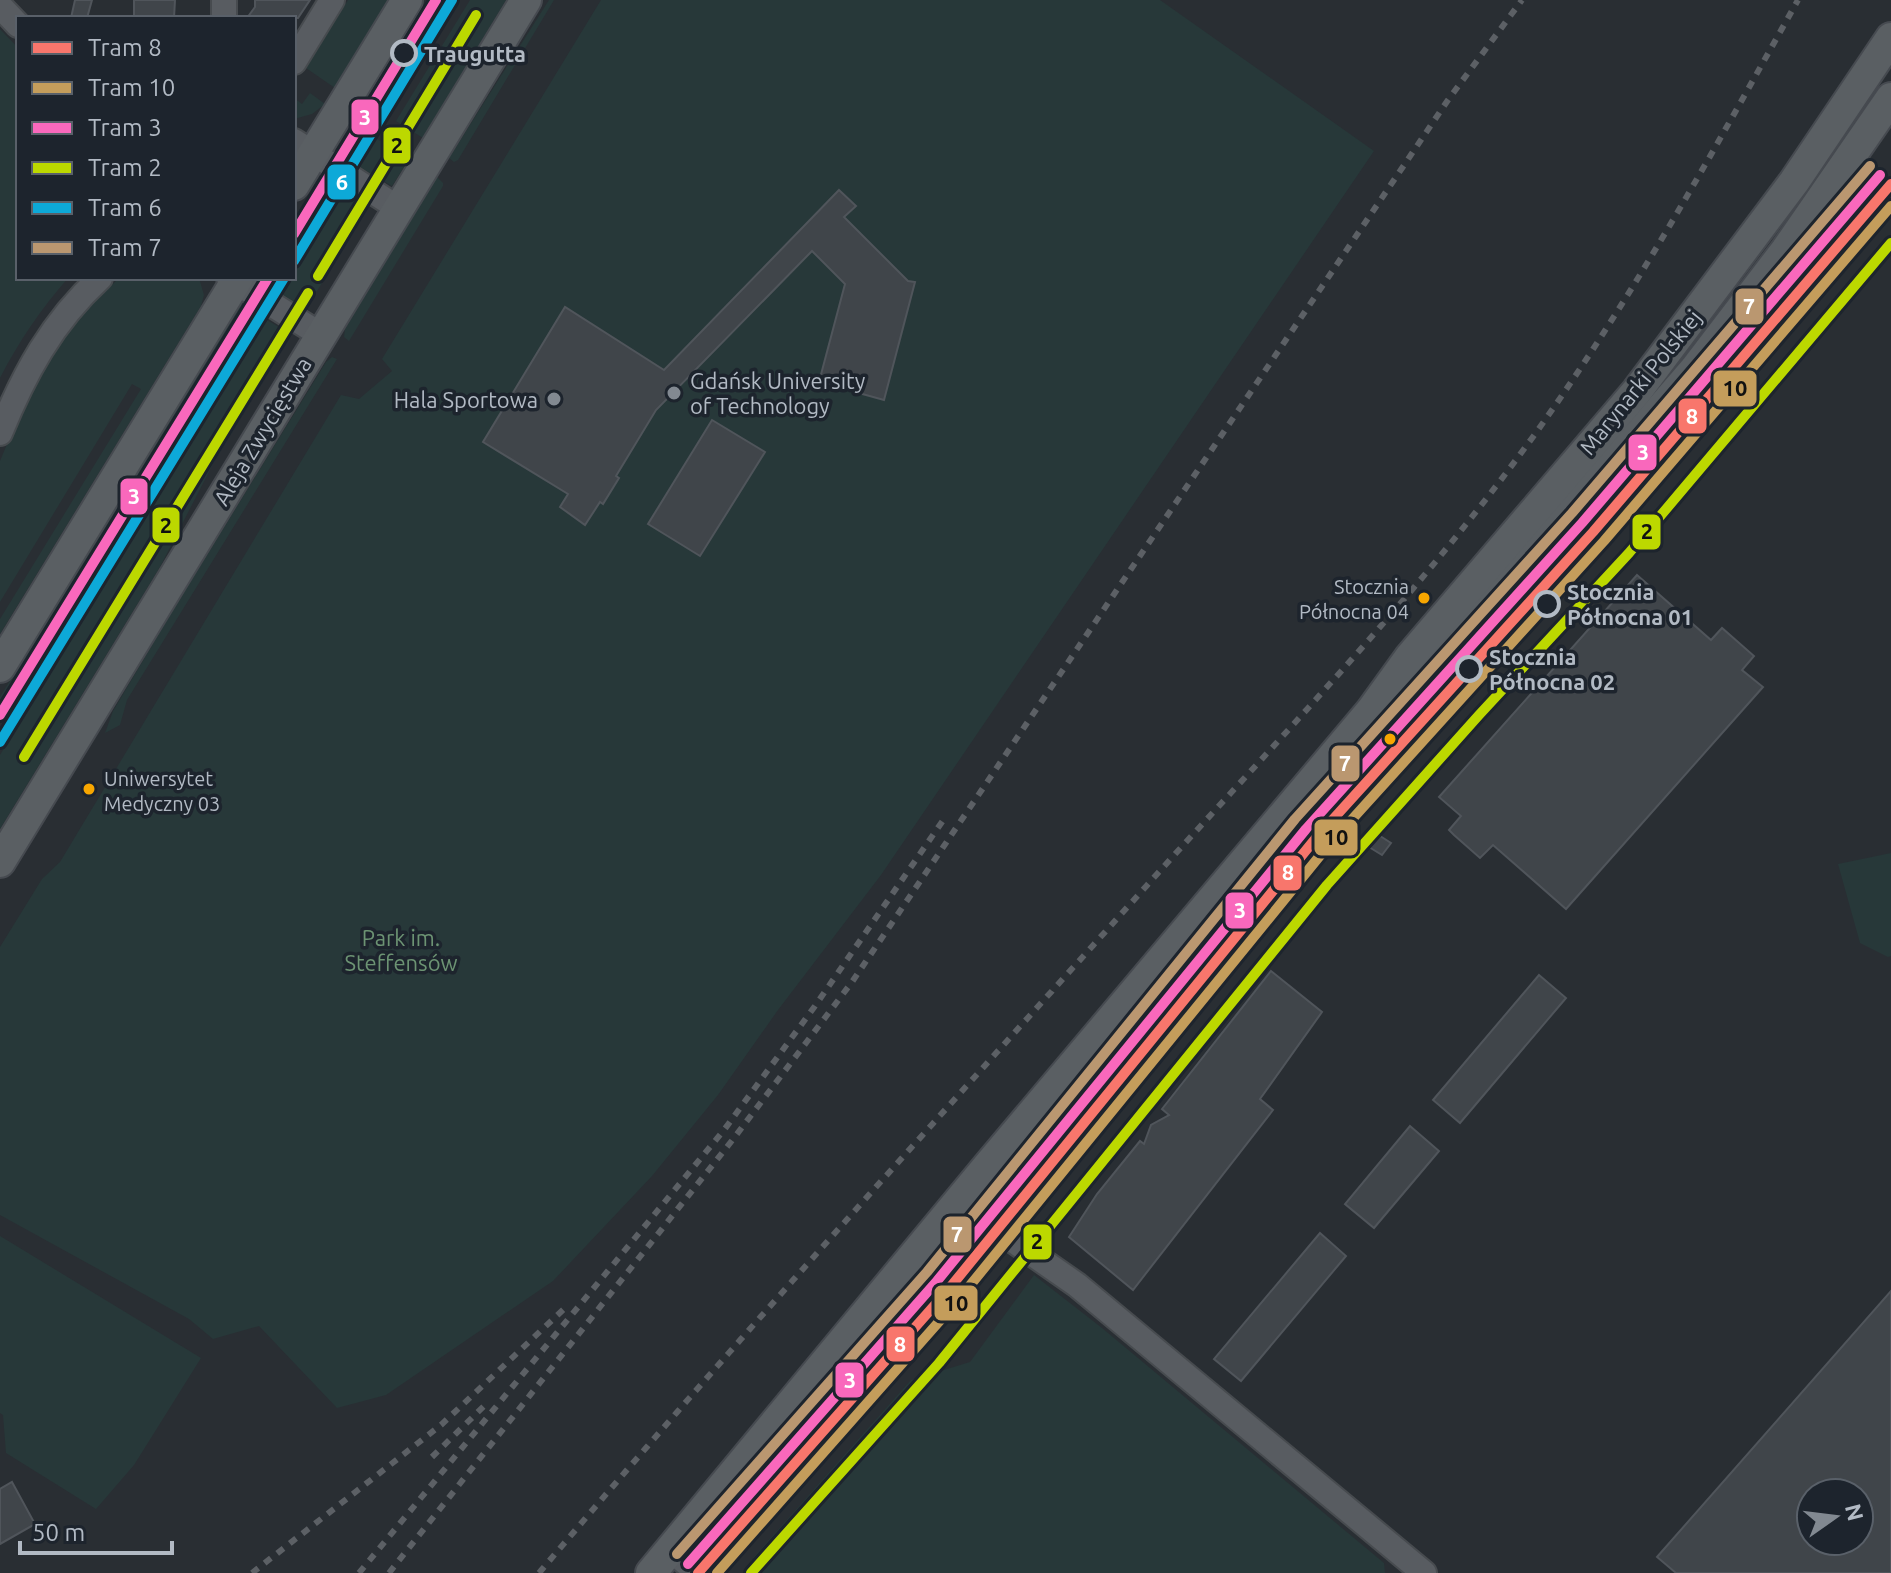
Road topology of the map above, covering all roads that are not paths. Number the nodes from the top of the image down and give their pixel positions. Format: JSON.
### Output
{"nodes":[{"id":1,"x":332,"y":0,"type":"edge"},
{"id":2,"x":407,"y":0,"type":"edge"},
{"id":3,"x":526,"y":0,"type":"edge"},
{"id":4,"x":0,"y":6,"type":"edge"},
{"id":5,"x":16,"y":23,"type":"edge"},
{"id":6,"x":1891,"y":38,"type":"edge"},
{"id":7,"x":296,"y":59,"type":"edge"},
{"id":8,"x":1891,"y":98,"type":"edge"},
{"id":9,"x":304,"y":147,"type":"edge"},
{"id":10,"x":296,"y":177,"type":"edge"},
{"id":11,"x":398,"y":208,"type":"junction"},
{"id":12,"x":98,"y":280,"type":"edge"},
{"id":13,"x":234,"y":280,"type":"edge"},
{"id":14,"x":321,"y":335,"type":"junction"},
{"id":15,"x":1610,"y":422,"type":"junction"},
{"id":16,"x":0,"y":433,"type":"edge"},
{"id":17,"x":1633,"y":442,"type":"junction"},
{"id":18,"x":0,"y":667,"type":"edge"},
{"id":19,"x":1371,"y":711,"type":"junction"},
{"id":20,"x":0,"y":862,"type":"edge"},
{"id":21,"x":958,"y":1202,"type":"junction"},
{"id":22,"x":671,"y":1550,"type":"junction"},
{"id":23,"x":651,"y":1573,"type":"edge"},
{"id":24,"x":698,"y":1573,"type":"edge"},
{"id":25,"x":1424,"y":1573,"type":"edge"}],
"edges":[{"from":1,"to":7,"type":"street"},
{"from":2,"to":9,"type":"main road"},
{"from":3,"to":11,"type":"main road","name":"Aleja Zwycięstwa"},
{"from":4,"to":5,"type":"street"},
{"from":6,"to":15,"type":"main road","name":"Marynarki Polskiej"},
{"from":8,"to":17,"type":"main road","name":"Marynarki Polskiej"},
{"from":9,"to":10,"type":"main road"},
{"from":9,"to":11,"type":"street"},
{"from":11,"to":14,"type":"main road","name":"Aleja Zwycięstwa"},
{"from":12,"to":16,"type":"street"},
{"from":13,"to":14,"type":"street"},
{"from":13,"to":18,"type":"main road"},
{"from":14,"to":20,"type":"main road","name":"Aleja Zwycięstwa"},
{"from":15,"to":17,"type":"main road"},
{"from":15,"to":19,"type":"main road","name":"Marynarki Polskiej"},
{"from":17,"to":19,"type":"main road","name":"Marynarki Polskiej"},
{"from":19,"to":21,"type":"main road","name":"Marynarki Polskiej"},
{"from":21,"to":22,"type":"main road","name":"Marynarki Polskiej"},
{"from":21,"to":25,"type":"street"},
{"from":22,"to":23,"type":"main road","name":"Marynarki Polskiej"},
{"from":22,"to":24,"type":"street"}]}
